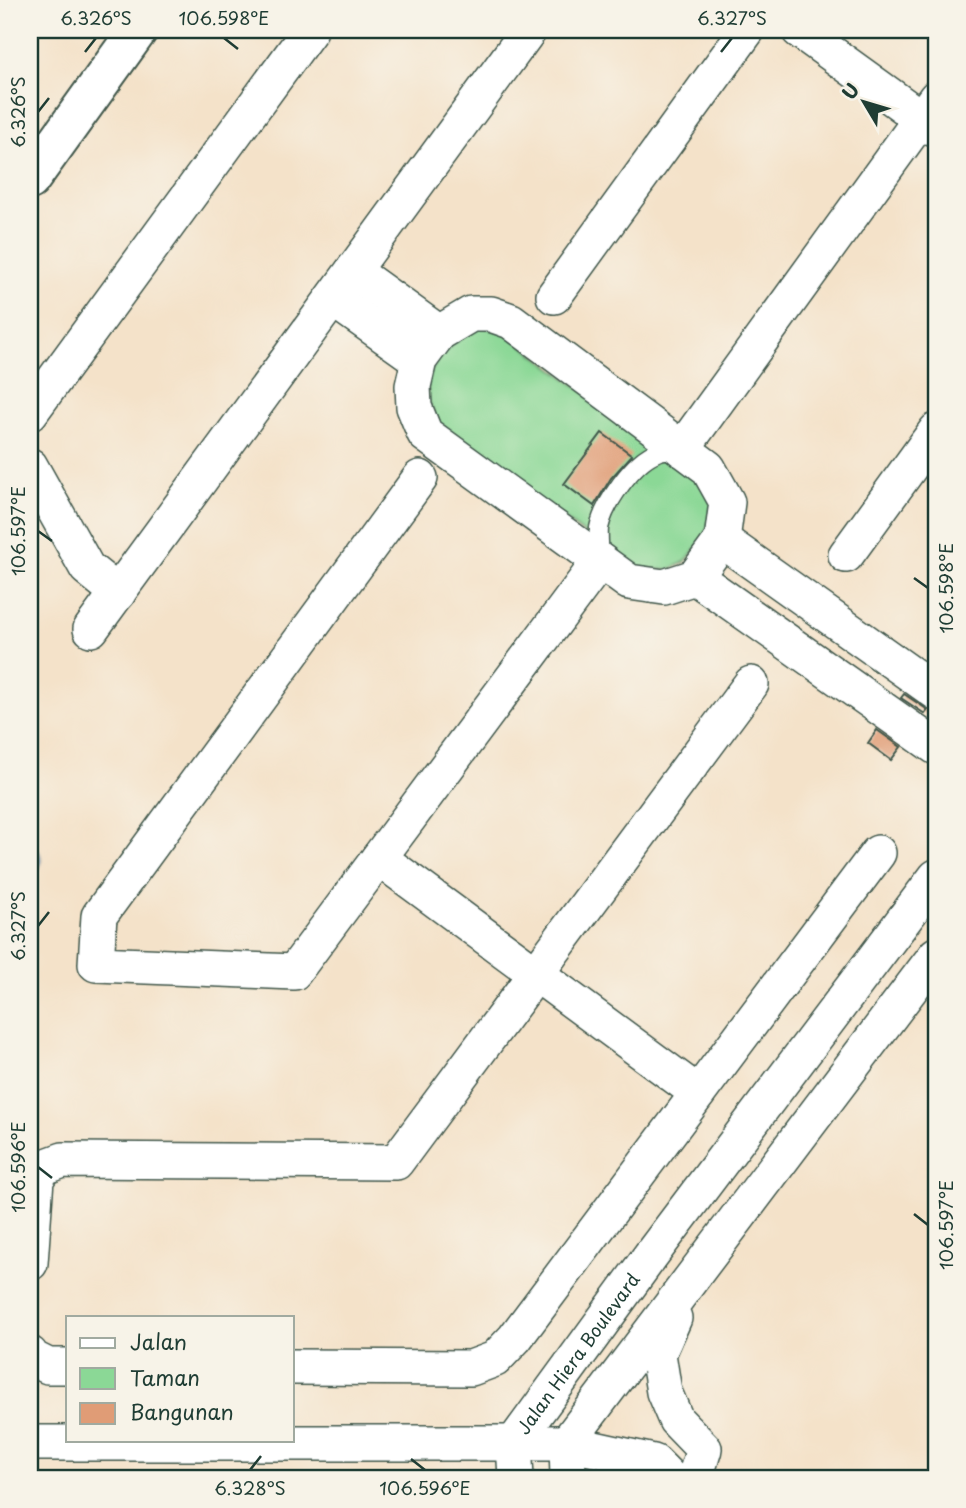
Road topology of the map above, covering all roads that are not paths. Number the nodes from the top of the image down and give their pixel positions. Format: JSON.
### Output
{"nodes":[{"id":1,"x":138,"y":30,"type":"edge"},
{"id":2,"x":310,"y":30,"type":"edge"},
{"id":3,"x":747,"y":30,"type":"edge"},
{"id":4,"x":799,"y":30,"type":"edge"},
{"id":5,"x":514,"y":35,"type":"edge"},
{"id":6,"x":931,"y":115,"type":"edge"},
{"id":7,"x":30,"y":180,"type":"edge"},
{"id":8,"x":353,"y":271,"type":"junction"},
{"id":9,"x":554,"y":296,"type":"dead end"},
{"id":10,"x":333,"y":299,"type":"junction"},
{"id":11,"x":429,"y":346,"type":"junction"},
{"id":12,"x":30,"y":413,"type":"edge"},
{"id":13,"x":936,"y":431,"type":"edge"},
{"id":14,"x":682,"y":449,"type":"junction"},
{"id":15,"x":30,"y":466,"type":"edge"},
{"id":16,"x":420,"y":478,"type":"dead end"},
{"id":17,"x":722,"y":540,"type":"junction"},
{"id":18,"x":846,"y":555,"type":"dead end"},
{"id":19,"x":600,"y":561,"type":"junction"},
{"id":20,"x":695,"y":577,"type":"junction"},
{"id":21,"x":118,"y":593,"type":"junction"},
{"id":22,"x":91,"y":629,"type":"dead end"},
{"id":23,"x":898,"y":664,"type":"junction"},
{"id":24,"x":751,"y":684,"type":"dead end"},
{"id":25,"x":936,"y":692,"type":"edge"},
{"id":26,"x":871,"y":701,"type":"junction"},
{"id":27,"x":936,"y":747,"type":"edge"},
{"id":28,"x":878,"y":852,"type":"dead end"},
{"id":29,"x":379,"y":858,"type":"junction"},
{"id":30,"x":936,"y":877,"type":"edge"},
{"id":31,"x":936,"y":955,"type":"edge"},
{"id":32,"x":536,"y":974,"type":"junction"},
{"id":33,"x":698,"y":1093,"type":"junction"},
{"id":34,"x":30,"y":1263,"type":"edge"},
{"id":35,"x":691,"y":1279,"type":"junction"},
{"id":36,"x":30,"y":1354,"type":"edge"},
{"id":37,"x":66,"y":1366,"type":"edge"},
{"id":38,"x":294,"y":1367,"type":"edge"},
{"id":39,"x":30,"y":1443,"type":"edge"},
{"id":40,"x":514,"y":1443,"type":"junction"},
{"id":41,"x":567,"y":1443,"type":"junction"},
{"id":42,"x":699,"y":1464,"type":"edge"},
{"id":43,"x":516,"y":1478,"type":"edge"},
{"id":44,"x":568,"y":1478,"type":"edge"},
{"id":45,"x":670,"y":1478,"type":"edge"}],
"edges":[{"from":1,"to":7,"type":"main road"},
{"from":2,"to":12,"type":"street"},
{"from":3,"to":9,"type":"street"},
{"from":4,"to":6,"type":"street"},
{"from":5,"to":8,"type":"street"},
{"from":6,"to":14,"type":"street"},
{"from":8,"to":10,"type":"street"},
{"from":8,"to":11,"type":"street"},
{"from":10,"to":11,"type":"street"},
{"from":10,"to":21,"type":"street"},
{"from":11,"to":14,"type":"street"},
{"from":11,"to":19,"type":"street"},
{"from":13,"to":18,"type":"street"},
{"from":14,"to":17,"type":"street"},
{"from":14,"to":19,"type":"lane"},
{"from":15,"to":21,"type":"street"},
{"from":16,"to":29,"type":"street"},
{"from":17,"to":20,"type":"street"},
{"from":17,"to":23,"type":"street"},
{"from":19,"to":20,"type":"street"},
{"from":19,"to":29,"type":"street"},
{"from":20,"to":26,"type":"street"},
{"from":21,"to":22,"type":"street"},
{"from":23,"to":25,"type":"street"},
{"from":23,"to":26,"type":"street"},
{"from":24,"to":32,"type":"street"},
{"from":26,"to":27,"type":"street"},
{"from":28,"to":33,"type":"street"},
{"from":29,"to":32,"type":"street"},
{"from":30,"to":40,"type":"street","name":"Jalan Hiera Boulevard"},
{"from":31,"to":35,"type":"street"},
{"from":32,"to":33,"type":"street"},
{"from":32,"to":34,"type":"street"},
{"from":33,"to":38,"type":"street"},
{"from":35,"to":41,"type":"street"},
{"from":35,"to":42,"type":"street"},
{"from":36,"to":37,"type":"street"},
{"from":39,"to":40,"type":"street","name":"Jalan Hiera Boulevard"},
{"from":40,"to":41,"type":"street"},
{"from":40,"to":43,"type":"street"},
{"from":41,"to":44,"type":"street"},
{"from":41,"to":45,"type":"street"}]}
